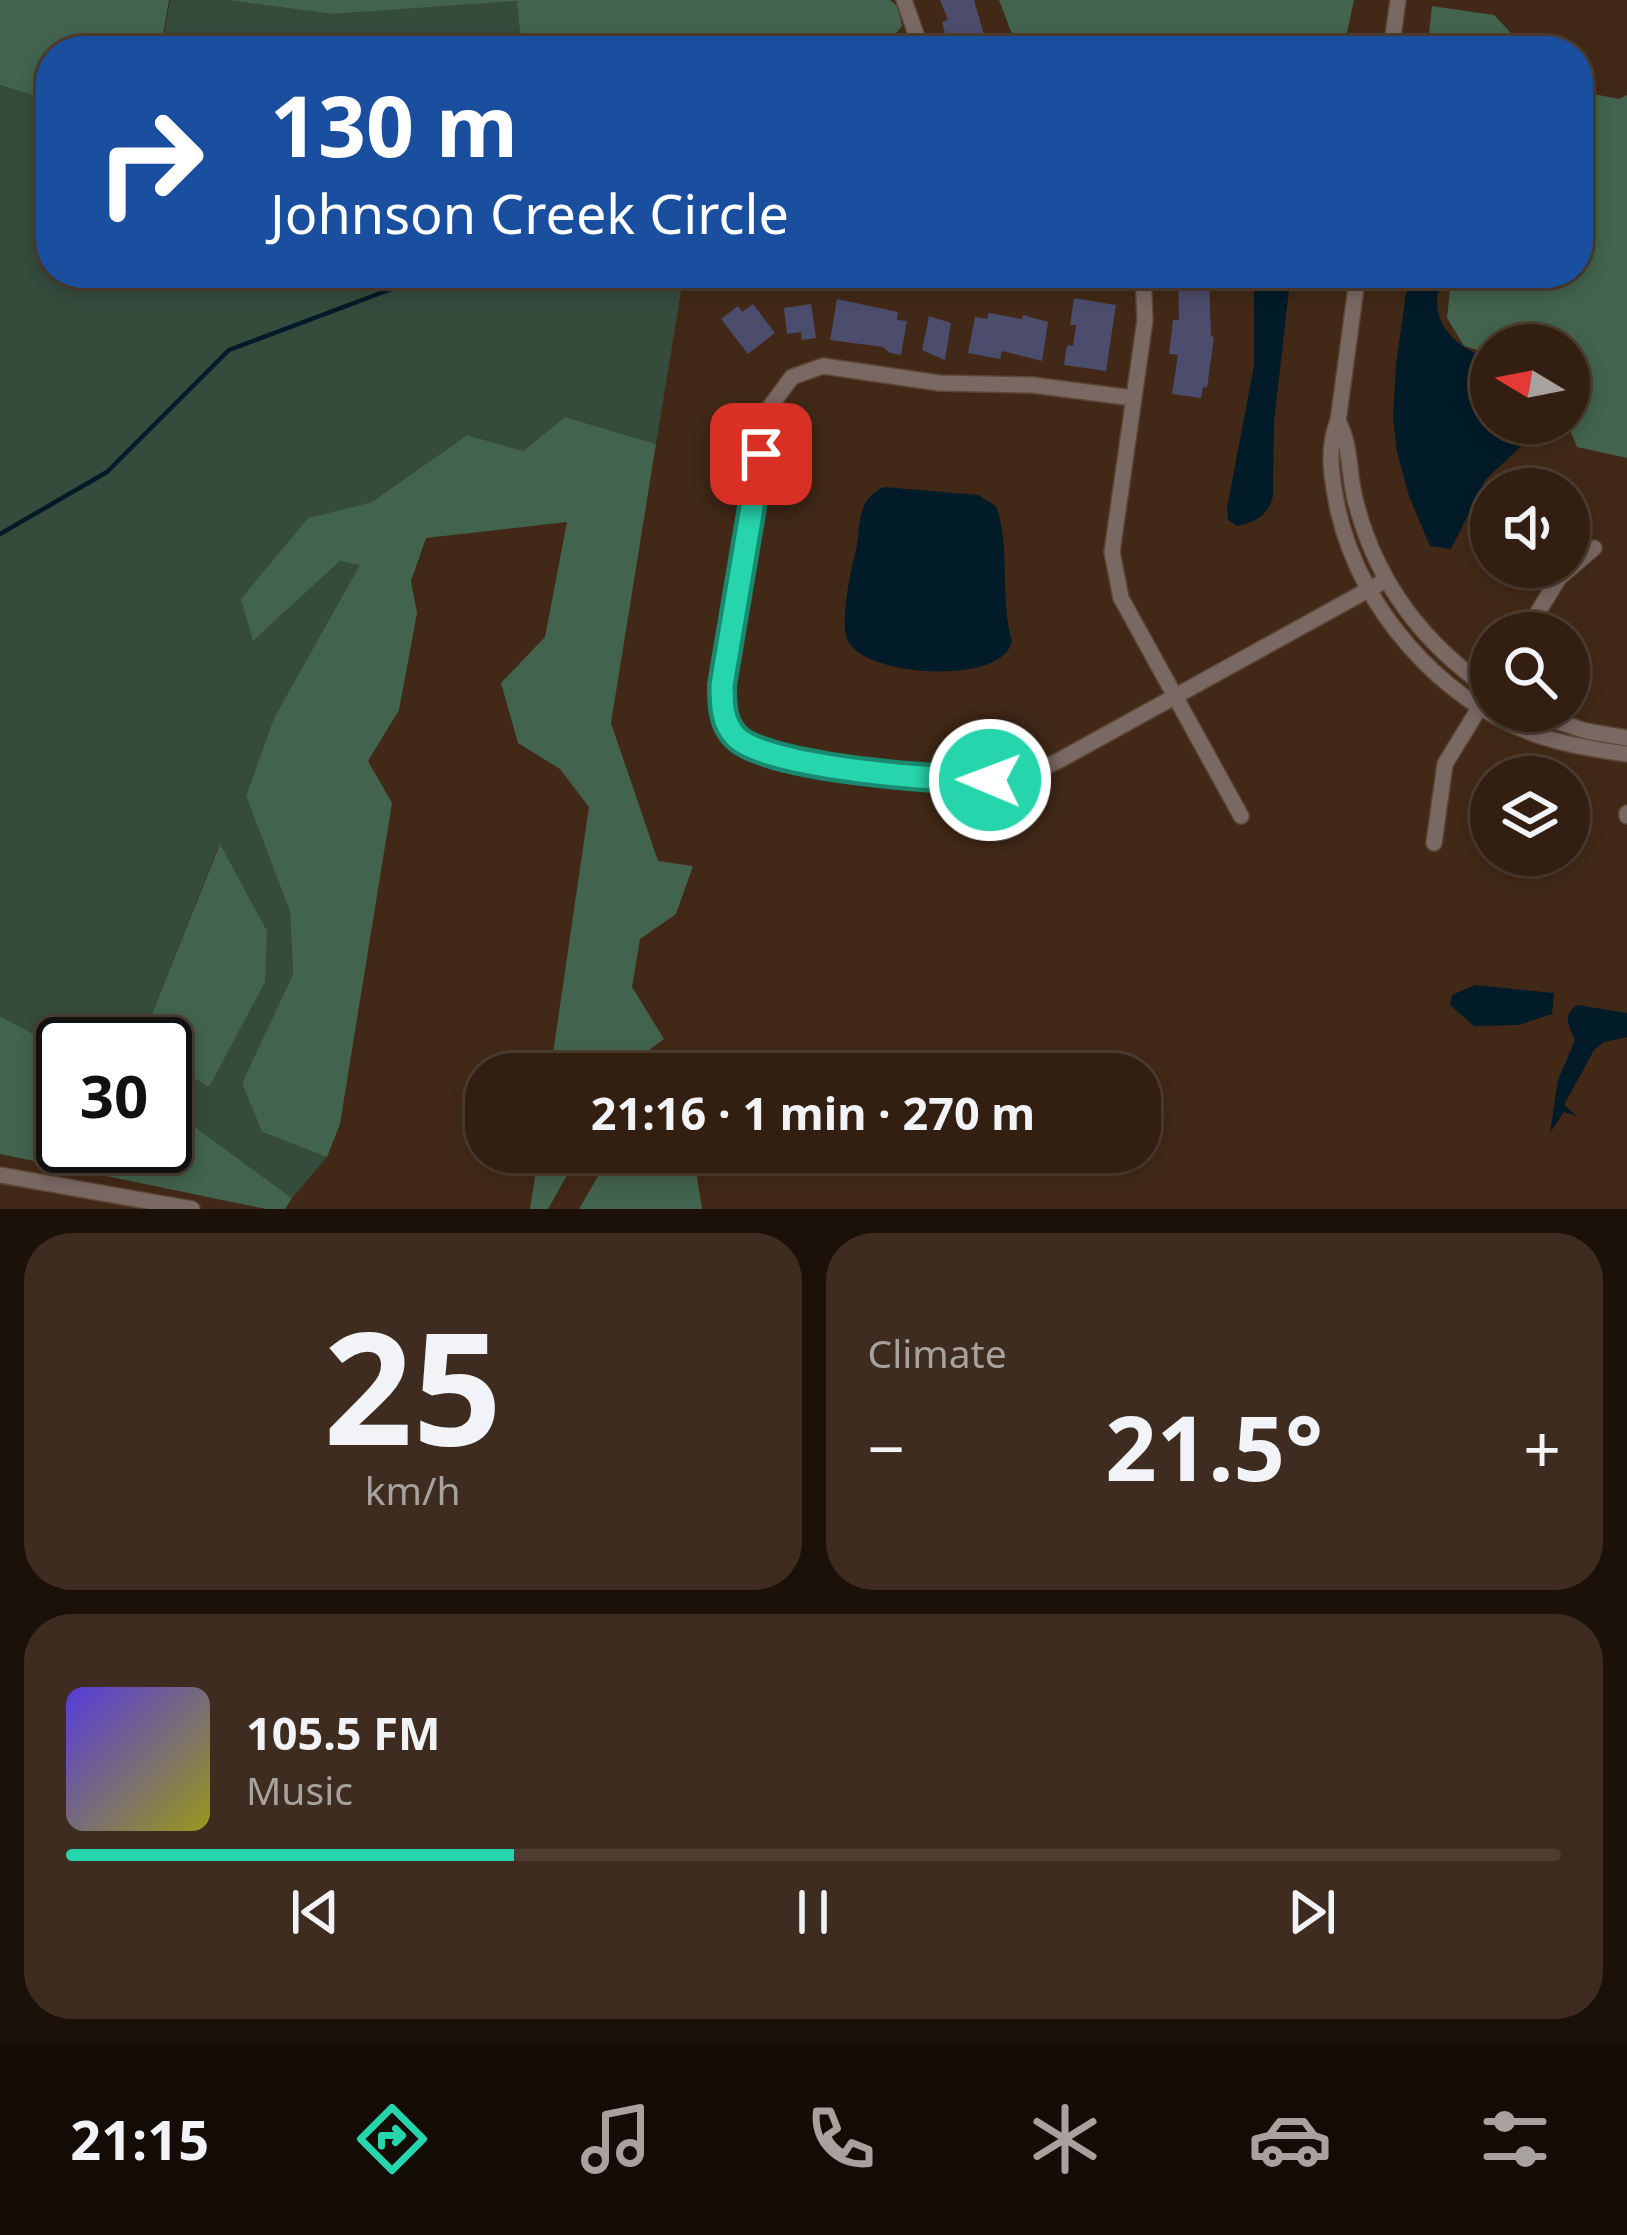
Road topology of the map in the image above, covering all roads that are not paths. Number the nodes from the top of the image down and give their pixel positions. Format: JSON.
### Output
{"nodes":[{"id":1,"x":904,"y":0,"type":"edge"},
{"id":2,"x":1398,"y":0,"type":"edge"},
{"id":3,"x":917,"y":36,"type":"edge"},
{"id":4,"x":1393,"y":36,"type":"edge"},
{"id":5,"x":1144,"y":288,"type":"edge"},
{"id":6,"x":1356,"y":288,"type":"edge"},
{"id":7,"x":1133,"y":398,"type":"junction"},
{"id":8,"x":1338,"y":421,"type":"junction"},
{"id":9,"x":1594,"y":548,"type":"dead end"},
{"id":10,"x":1386,"y":580,"type":"junction"},
{"id":11,"x":1369,"y":589,"type":"junction"},
{"id":12,"x":1539,"y":612,"type":"edge"},
{"id":13,"x":1470,"y":673,"type":"edge"},
{"id":14,"x":1175,"y":695,"type":"junction"},
{"id":15,"x":1470,"y":696,"type":"edge"},
{"id":16,"x":1470,"y":723,"type":"edge"},
{"id":17,"x":1532,"y":732,"type":"edge"},
{"id":18,"x":1590,"y":732,"type":"edge"},
{"id":19,"x":1627,"y":738,"type":"edge"},
{"id":20,"x":1627,"y":754,"type":"edge"},
{"id":21,"x":1241,"y":816,"type":"dead end"},
{"id":22,"x":1434,"y":843,"type":"dead end"},
{"id":23,"x":0,"y":1174,"type":"edge"},
{"id":24,"x":193,"y":1209,"type":"edge"}],
"edges":[{"from":1,"to":3,"type":"street"},
{"from":2,"to":4,"type":"street"},
{"from":5,"to":7,"type":"street"},
{"from":6,"to":8,"type":"street"},
{"from":7,"to":14,"type":"street"},
{"from":7,"to":14,"type":"street"},
{"from":8,"to":10,"type":"street"},
{"from":8,"to":11,"type":"street"},
{"from":9,"to":12,"type":"street"},
{"from":10,"to":11,"type":"street"},
{"from":10,"to":13,"type":"street"},
{"from":11,"to":14,"type":"street"},
{"from":11,"to":15,"type":"street"},
{"from":14,"to":21,"type":"street"},
{"from":16,"to":22,"type":"street"},
{"from":17,"to":20,"type":"street"},
{"from":18,"to":19,"type":"street"},
{"from":23,"to":24,"type":"street"}]}
